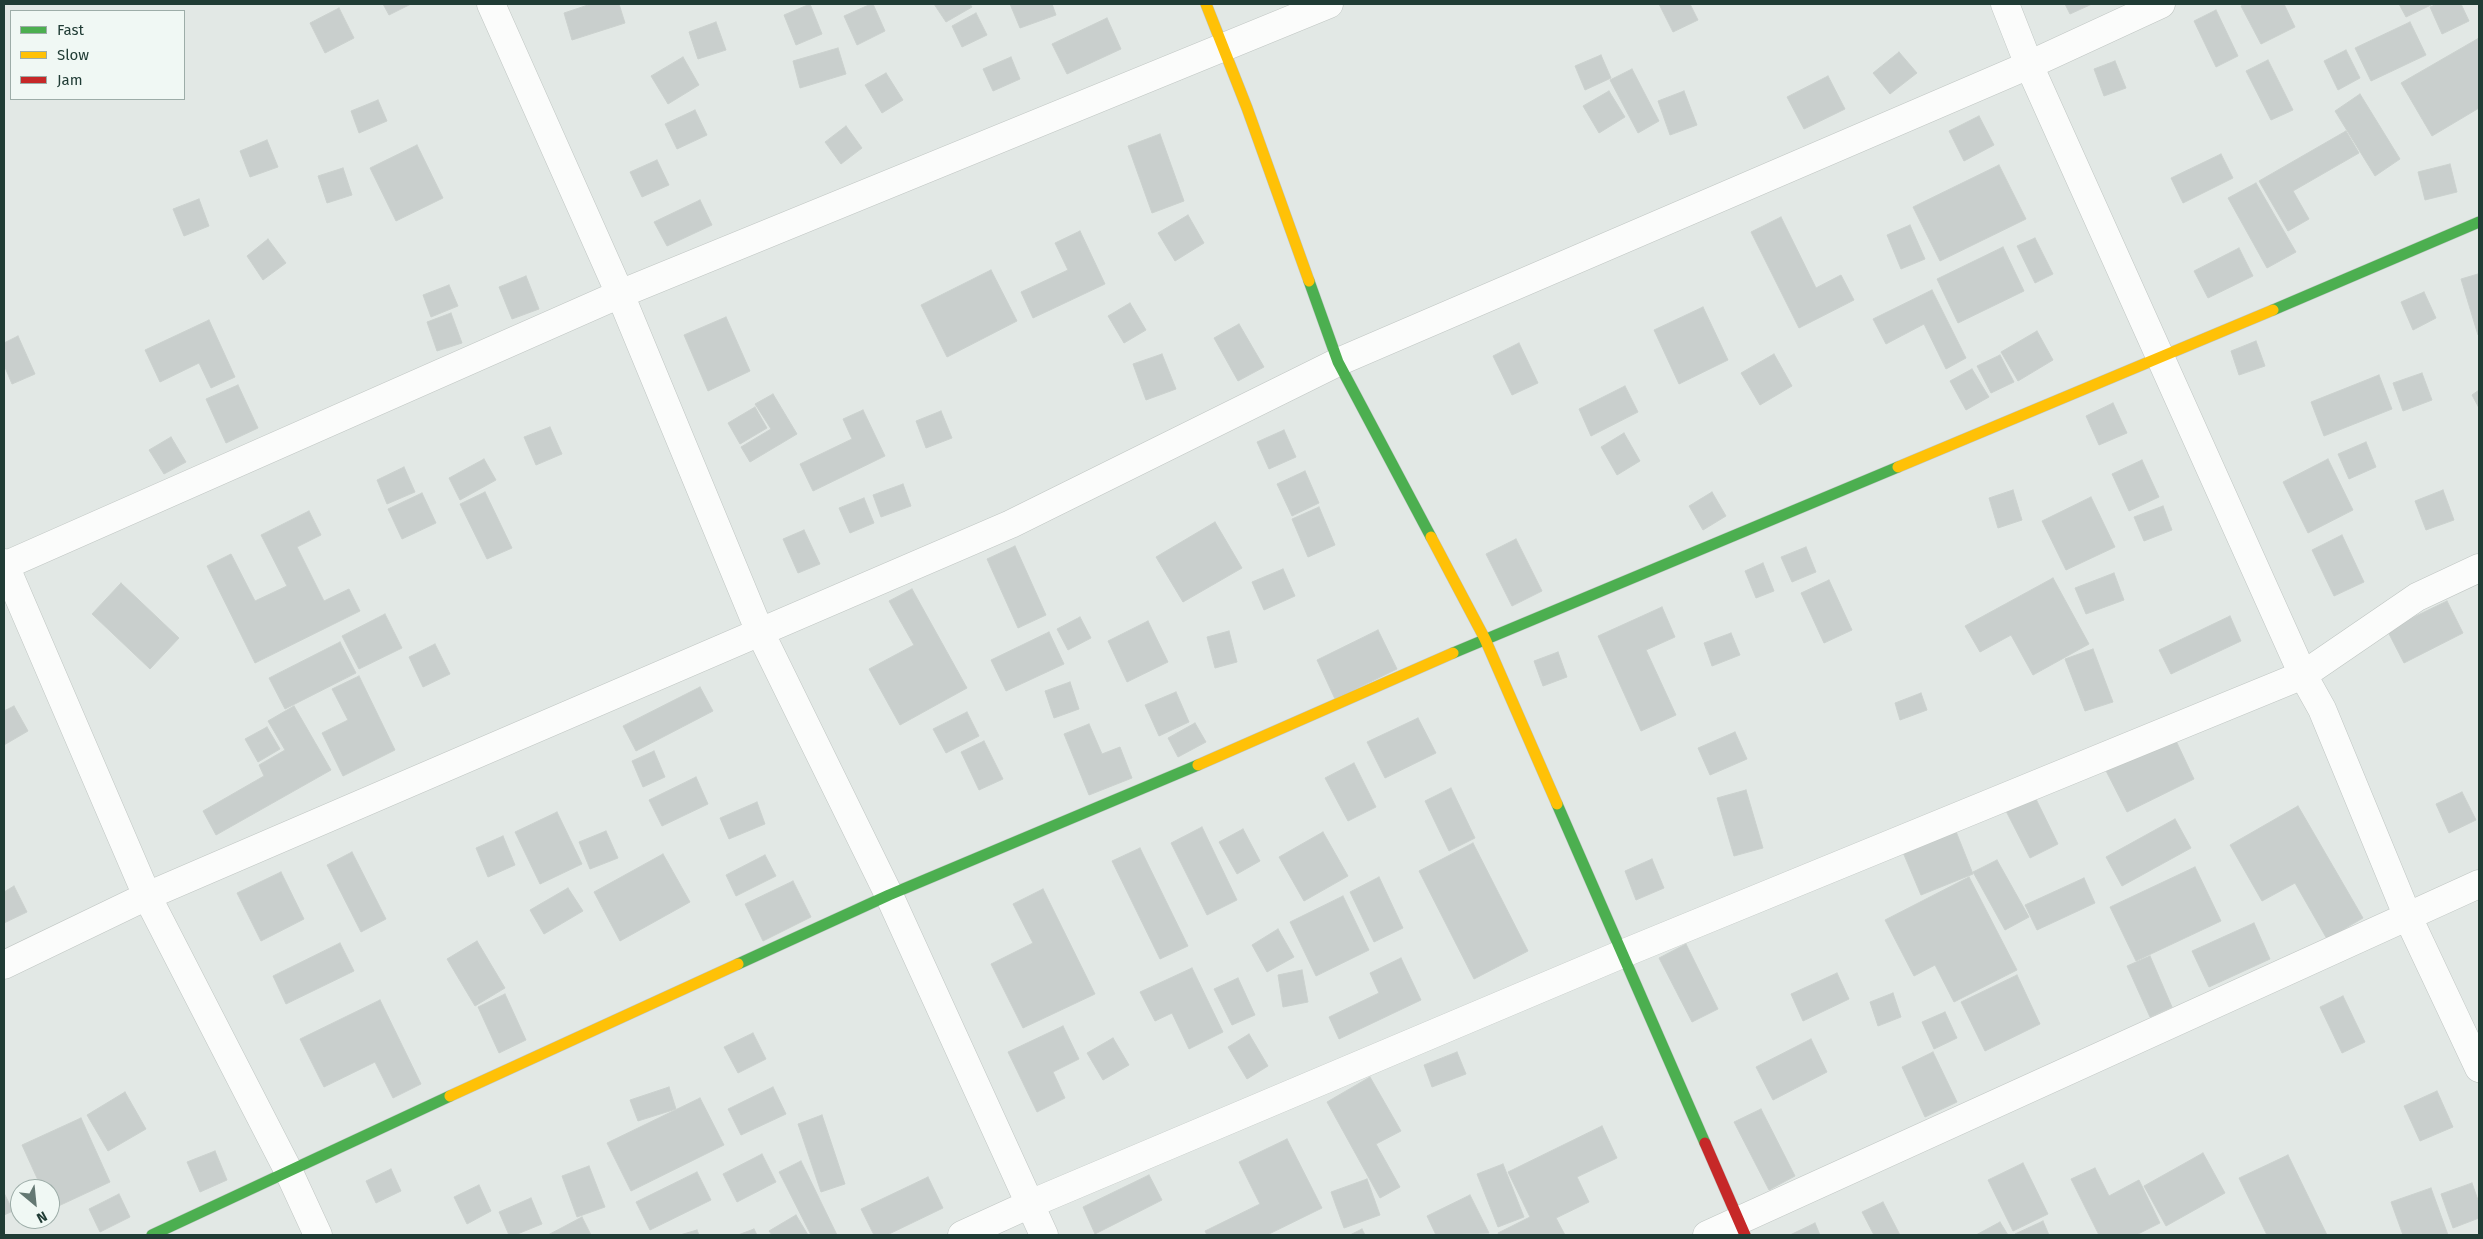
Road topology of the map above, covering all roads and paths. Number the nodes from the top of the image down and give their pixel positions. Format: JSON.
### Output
{"nodes":[{"id":1,"x":491,"y":4,"type":"edge"},
{"id":2,"x":1206,"y":4,"type":"edge"},
{"id":3,"x":1329,"y":4,"type":"edge"},
{"id":4,"x":2004,"y":4,"type":"edge"},
{"id":5,"x":2161,"y":4,"type":"edge"},
{"id":6,"x":1224,"y":48,"type":"junction"},
{"id":7,"x":2029,"y":65,"type":"junction"},
{"id":8,"x":2479,"y":222,"type":"edge"},
{"id":9,"x":620,"y":294,"type":"junction"},
{"id":10,"x":2162,"y":358,"type":"junction"},
{"id":11,"x":1338,"y":362,"type":"junction"},
{"id":12,"x":4,"y":565,"type":"edge"},
{"id":13,"x":2479,"y":568,"type":"edge"},
{"id":14,"x":759,"y":630,"type":"junction"},
{"id":15,"x":1484,"y":639,"type":"junction"},
{"id":16,"x":2303,"y":675,"type":"junction"},
{"id":17,"x":2479,"y":884,"type":"edge"},
{"id":18,"x":889,"y":895,"type":"junction"},
{"id":19,"x":148,"y":896,"type":"junction"},
{"id":20,"x":2407,"y":915,"type":"junction"},
{"id":21,"x":1622,"y":954,"type":"junction"},
{"id":22,"x":4,"y":965,"type":"edge"},
{"id":23,"x":2479,"y":1068,"type":"edge"},
{"id":24,"x":288,"y":1170,"type":"junction"},
{"id":25,"x":1030,"y":1204,"type":"junction"},
{"id":26,"x":1742,"y":1228,"type":"edge"},
{"id":27,"x":152,"y":1235,"type":"edge"},
{"id":28,"x":318,"y":1235,"type":"edge"},
{"id":29,"x":962,"y":1235,"type":"edge"},
{"id":30,"x":1044,"y":1235,"type":"edge"},
{"id":31,"x":1707,"y":1235,"type":"edge"}],
"edges":[{"from":1,"to":9,"type":"street"},
{"from":2,"to":6,"type":"street"},
{"from":3,"to":6,"type":"street"},
{"from":4,"to":7,"type":"street"},
{"from":5,"to":7,"type":"street"},
{"from":6,"to":9,"type":"street"},
{"from":6,"to":11,"type":"street"},
{"from":7,"to":10,"type":"street"},
{"from":7,"to":11,"type":"street"},
{"from":8,"to":10,"type":"street"},
{"from":9,"to":12,"type":"street"},
{"from":9,"to":14,"type":"street"},
{"from":10,"to":15,"type":"street"},
{"from":10,"to":16,"type":"street"},
{"from":11,"to":14,"type":"street"},
{"from":11,"to":15,"type":"street"},
{"from":12,"to":19,"type":"street"},
{"from":13,"to":16,"type":"street"},
{"from":14,"to":18,"type":"street"},
{"from":14,"to":19,"type":"street"},
{"from":15,"to":18,"type":"street"},
{"from":15,"to":21,"type":"street"},
{"from":16,"to":20,"type":"street"},
{"from":16,"to":21,"type":"street"},
{"from":17,"to":20,"type":"street"},
{"from":18,"to":24,"type":"street"},
{"from":18,"to":25,"type":"street"},
{"from":19,"to":22,"type":"street"},
{"from":19,"to":24,"type":"street"},
{"from":20,"to":23,"type":"street"},
{"from":20,"to":26,"type":"street"},
{"from":21,"to":25,"type":"street"},
{"from":21,"to":26,"type":"street"},
{"from":24,"to":27,"type":"street"},
{"from":24,"to":28,"type":"street"},
{"from":25,"to":29,"type":"street"},
{"from":25,"to":30,"type":"street"},
{"from":26,"to":31,"type":"street"}]}
